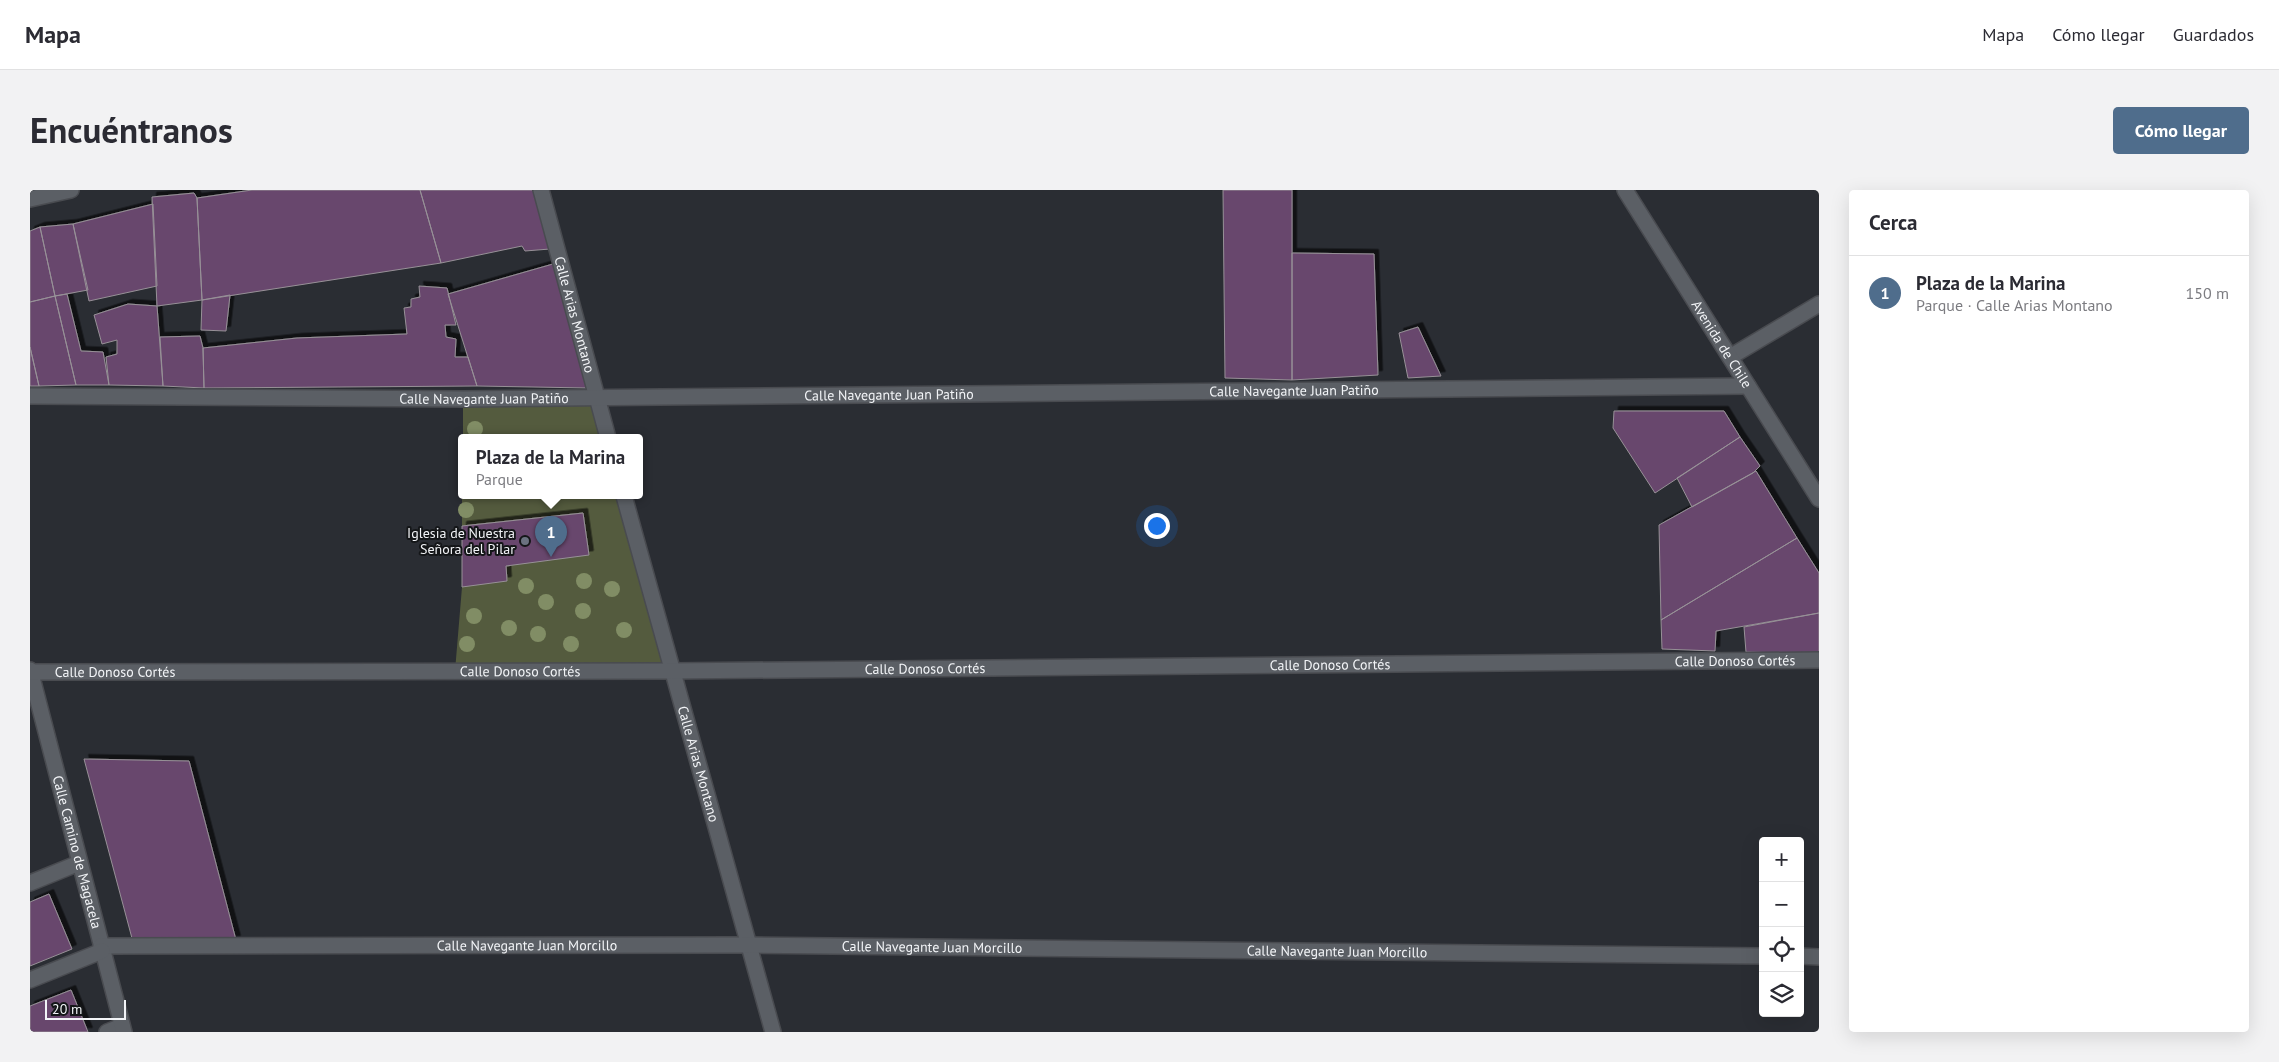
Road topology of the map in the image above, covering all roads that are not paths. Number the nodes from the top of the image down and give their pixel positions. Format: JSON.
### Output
{"nodes":[{"id":1,"x":71,"y":190,"type":"edge"},
{"id":2,"x":541,"y":190,"type":"edge"},
{"id":3,"x":1625,"y":190,"type":"edge"},
{"id":4,"x":33,"y":195,"type":"edge"},
{"id":5,"x":1819,"y":304,"type":"edge"},
{"id":6,"x":1730,"y":357,"type":"junction"},
{"id":7,"x":1748,"y":386,"type":"junction"},
{"id":8,"x":30,"y":396,"type":"edge"},
{"id":9,"x":598,"y":398,"type":"junction"},
{"id":10,"x":607,"y":434,"type":"edge"},
{"id":11,"x":625,"y":499,"type":"edge"},
{"id":12,"x":1819,"y":499,"type":"edge"},
{"id":13,"x":1819,"y":660,"type":"edge"},
{"id":14,"x":672,"y":670,"type":"junction"},
{"id":15,"x":30,"y":671,"type":"edge"},
{"id":16,"x":79,"y":863,"type":"junction"},
{"id":17,"x":30,"y":883,"type":"edge"},
{"id":18,"x":750,"y":945,"type":"junction"},
{"id":19,"x":102,"y":949,"type":"junction"},
{"id":20,"x":1759,"y":956,"type":"edge"},
{"id":21,"x":1804,"y":956,"type":"edge"},
{"id":22,"x":1819,"y":956,"type":"edge"},
{"id":23,"x":30,"y":980,"type":"edge"},
{"id":24,"x":123,"y":1029,"type":"edge"},
{"id":25,"x":107,"y":1032,"type":"edge"},
{"id":26,"x":773,"y":1032,"type":"edge"}],
"edges":[{"from":1,"to":4,"type":"street"},
{"from":2,"to":9,"type":"street","name":"Calle Arias Montano"},
{"from":3,"to":6,"type":"street","name":"Avenida de Chile"},
{"from":5,"to":6,"type":"street"},
{"from":6,"to":7,"type":"street","name":"Avenida de Chile"},
{"from":7,"to":9,"type":"street","name":"Calle Navegante Juan Patiño"},
{"from":7,"to":12,"type":"street","name":"Avenida de Chile"},
{"from":8,"to":9,"type":"street","name":"Calle Navegante Juan Patiño"},
{"from":9,"to":10,"type":"street","name":"Calle Arias Montano"},
{"from":11,"to":14,"type":"street","name":"Calle Arias Montano"},
{"from":13,"to":14,"type":"street","name":"Calle Donoso Cortés"},
{"from":14,"to":15,"type":"street","name":"Calle Donoso Cortés"},
{"from":14,"to":18,"type":"street","name":"Calle Arias Montano"},
{"from":15,"to":16,"type":"street","name":"Calle Camino de Magacela"},
{"from":16,"to":17,"type":"street"},
{"from":16,"to":19,"type":"street","name":"Calle Camino de Magacela"},
{"from":18,"to":19,"type":"street","name":"Calle Navegante Juan Morcillo"},
{"from":18,"to":20,"type":"street","name":"Calle Navegante Juan Morcillo"},
{"from":18,"to":26,"type":"street","name":"Calle Arias Montano"},
{"from":19,"to":23,"type":"street"},
{"from":19,"to":24,"type":"street","name":"Calle Camino de Magacela"},
{"from":21,"to":22,"type":"street"},
{"from":24,"to":25,"type":"street"}]}
